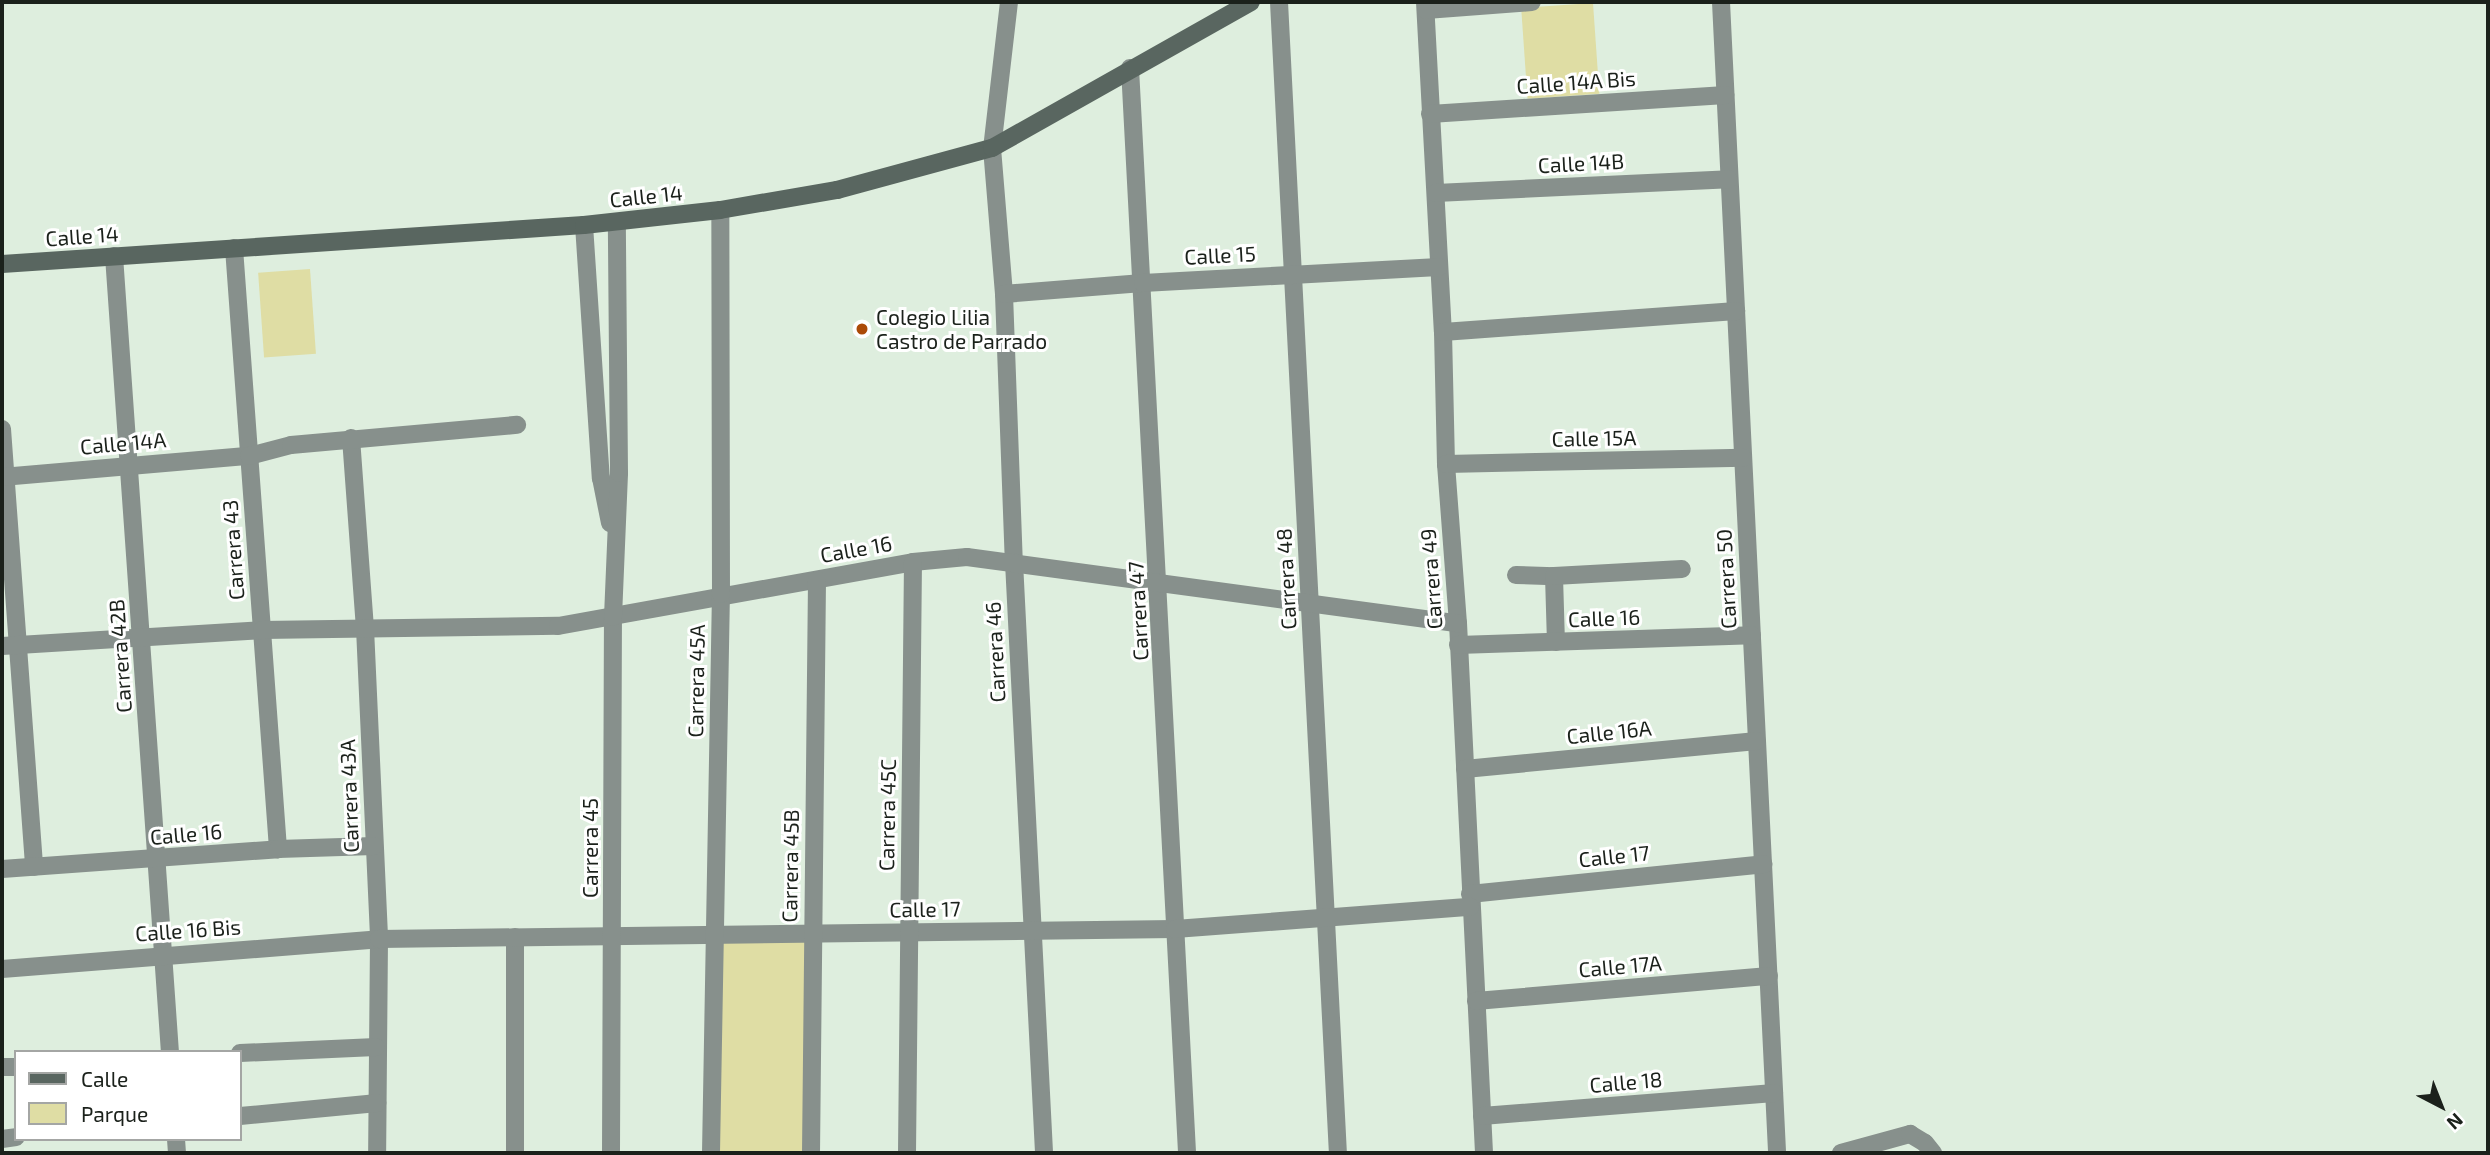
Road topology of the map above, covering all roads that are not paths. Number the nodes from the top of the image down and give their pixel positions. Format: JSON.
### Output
{"nodes":[{"id":1,"x":1009,"y":2,"type":"edge"},
{"id":2,"x":1251,"y":2,"type":"edge"},
{"id":3,"x":1279,"y":2,"type":"edge"},
{"id":4,"x":1532,"y":2,"type":"edge"},
{"id":5,"x":1721,"y":2,"type":"edge"},
{"id":6,"x":1425,"y":6,"type":"edge"},
{"id":7,"x":1130,"y":68,"type":"junction"},
{"id":8,"x":1725,"y":95,"type":"junction"},
{"id":9,"x":1430,"y":114,"type":"junction"},
{"id":10,"x":992,"y":148,"type":"junction"},
{"id":11,"x":1729,"y":179,"type":"junction"},
{"id":12,"x":1436,"y":193,"type":"junction"},
{"id":13,"x":720,"y":210,"type":"junction"},
{"id":14,"x":617,"y":222,"type":"junction"},
{"id":15,"x":584,"y":225,"type":"junction"},
{"id":16,"x":234,"y":248,"type":"junction"},
{"id":17,"x":114,"y":256,"type":"junction"},
{"id":18,"x":2,"y":264,"type":"edge"},
{"id":19,"x":1439,"y":267,"type":"junction"},
{"id":20,"x":1294,"y":274,"type":"junction"},
{"id":21,"x":1143,"y":283,"type":"junction"},
{"id":22,"x":1004,"y":294,"type":"junction"},
{"id":23,"x":1736,"y":311,"type":"junction"},
{"id":24,"x":1443,"y":332,"type":"junction"},
{"id":25,"x":517,"y":425,"type":"dead end"},
{"id":26,"x":2,"y":429,"type":"edge"},
{"id":27,"x":352,"y":438,"type":"junction"},
{"id":28,"x":249,"y":456,"type":"junction"},
{"id":29,"x":1743,"y":458,"type":"junction"},
{"id":30,"x":1446,"y":464,"type":"junction"},
{"id":31,"x":129,"y":466,"type":"junction"},
{"id":32,"x":4,"y":477,"type":"edge"},
{"id":33,"x":615,"y":543,"type":"junction"},
{"id":34,"x":913,"y":562,"type":"junction"},
{"id":35,"x":1014,"y":562,"type":"junction"},
{"id":36,"x":1682,"y":569,"type":"dead end"},
{"id":37,"x":1516,"y":575,"type":"dead end"},
{"id":38,"x":1554,"y":576,"type":"junction"},
{"id":39,"x":817,"y":580,"type":"junction"},
{"id":40,"x":1159,"y":582,"type":"junction"},
{"id":41,"x":721,"y":594,"type":"junction"},
{"id":42,"x":1310,"y":601,"type":"junction"},
{"id":43,"x":613,"y":617,"type":"junction"},
{"id":44,"x":1458,"y":623,"type":"junction"},
{"id":45,"x":365,"y":628,"type":"junction"},
{"id":46,"x":261,"y":629,"type":"junction"},
{"id":47,"x":1752,"y":635,"type":"junction"},
{"id":48,"x":141,"y":636,"type":"junction"},
{"id":49,"x":1556,"y":642,"type":"junction"},
{"id":50,"x":9,"y":645,"type":"edge"},
{"id":51,"x":1458,"y":645,"type":"junction"},
{"id":52,"x":1757,"y":741,"type":"junction"},
{"id":53,"x":1465,"y":769,"type":"junction"},
{"id":54,"x":374,"y":846,"type":"junction"},
{"id":55,"x":278,"y":849,"type":"junction"},
{"id":56,"x":157,"y":859,"type":"junction"},
{"id":57,"x":1763,"y":864,"type":"junction"},
{"id":58,"x":34,"y":867,"type":"junction"},
{"id":59,"x":2,"y":869,"type":"edge"},
{"id":60,"x":1470,"y":900,"type":"junction"},
{"id":61,"x":1324,"y":916,"type":"junction"},
{"id":62,"x":1175,"y":929,"type":"junction"},
{"id":63,"x":1032,"y":930,"type":"junction"},
{"id":64,"x":909,"y":932,"type":"junction"},
{"id":65,"x":811,"y":933,"type":"junction"},
{"id":66,"x":713,"y":934,"type":"junction"},
{"id":67,"x":613,"y":935,"type":"junction"},
{"id":68,"x":515,"y":937,"type":"junction"},
{"id":69,"x":379,"y":939,"type":"junction"},
{"id":70,"x":163,"y":954,"type":"junction"},
{"id":71,"x":2,"y":969,"type":"edge"},
{"id":72,"x":1769,"y":976,"type":"junction"},
{"id":73,"x":1476,"y":1001,"type":"junction"},
{"id":74,"x":376,"y":1048,"type":"junction"},
{"id":75,"x":170,"y":1050,"type":"edge"},
{"id":76,"x":242,"y":1054,"type":"edge"},
{"id":77,"x":1774,"y":1093,"type":"junction"},
{"id":78,"x":377,"y":1103,"type":"junction"},
{"id":79,"x":242,"y":1116,"type":"edge"},
{"id":80,"x":1482,"y":1116,"type":"junction"},
{"id":81,"x":1843,"y":1152,"type":"edge"},
{"id":82,"x":377,"y":1153,"type":"edge"},
{"id":83,"x":515,"y":1153,"type":"edge"},
{"id":84,"x":611,"y":1153,"type":"edge"},
{"id":85,"x":711,"y":1153,"type":"edge"},
{"id":86,"x":811,"y":1153,"type":"edge"},
{"id":87,"x":907,"y":1153,"type":"edge"},
{"id":88,"x":1044,"y":1153,"type":"edge"},
{"id":89,"x":1187,"y":1153,"type":"edge"},
{"id":90,"x":1338,"y":1153,"type":"edge"},
{"id":91,"x":1484,"y":1153,"type":"edge"},
{"id":92,"x":1777,"y":1153,"type":"edge"},
{"id":93,"x":1933,"y":1153,"type":"edge"}],
"edges":[{"from":1,"to":10,"type":"street","name":"Carrera 46"},
{"from":2,"to":7,"type":"street","name":"Calle 14"},
{"from":3,"to":20,"type":"street","name":"Carrera 48"},
{"from":4,"to":6,"type":"street"},
{"from":5,"to":8,"type":"street","name":"Carrera 50"},
{"from":6,"to":9,"type":"street","name":"Carrera 49"},
{"from":7,"to":10,"type":"street","name":"Calle 14"},
{"from":7,"to":21,"type":"street","name":"Carrera 47"},
{"from":8,"to":9,"type":"street","name":"Calle 14A Bis"},
{"from":8,"to":11,"type":"street","name":"Carrera 50"},
{"from":9,"to":12,"type":"street","name":"Carrera 49"},
{"from":10,"to":13,"type":"street","name":"Calle 14"},
{"from":10,"to":22,"type":"street","name":"Carrera 46"},
{"from":11,"to":12,"type":"street","name":"Calle 14B"},
{"from":11,"to":23,"type":"street","name":"Carrera 50"},
{"from":12,"to":19,"type":"street","name":"Carrera 49"},
{"from":13,"to":14,"type":"street","name":"Calle 14"},
{"from":13,"to":41,"type":"street","name":"Carrera 45A"},
{"from":14,"to":15,"type":"street","name":"Calle 14"},
{"from":14,"to":33,"type":"street","name":"Carrera 45"},
{"from":15,"to":16,"type":"street","name":"Calle 14"},
{"from":15,"to":33,"type":"street","name":"Carrera 45"},
{"from":16,"to":17,"type":"street","name":"Calle 14"},
{"from":16,"to":28,"type":"street","name":"Carrera 43"},
{"from":17,"to":18,"type":"street","name":"Calle 14"},
{"from":17,"to":31,"type":"street","name":"Carrera 42B"},
{"from":19,"to":20,"type":"street","name":"Calle 15"},
{"from":19,"to":24,"type":"street","name":"Carrera 49"},
{"from":20,"to":21,"type":"street","name":"Calle 15"},
{"from":20,"to":42,"type":"street","name":"Carrera 48"},
{"from":21,"to":22,"type":"street","name":"Calle 15"},
{"from":21,"to":40,"type":"street","name":"Carrera 47"},
{"from":22,"to":35,"type":"street","name":"Carrera 46"},
{"from":23,"to":24,"type":"street"},
{"from":23,"to":29,"type":"street","name":"Carrera 50"},
{"from":24,"to":30,"type":"street","name":"Carrera 49"},
{"from":25,"to":27,"type":"street","name":"Calle 14A"},
{"from":26,"to":32,"type":"street"},
{"from":27,"to":28,"type":"street","name":"Calle 14A"},
{"from":27,"to":45,"type":"street","name":"Carrera 43A"},
{"from":28,"to":31,"type":"street","name":"Calle 14A"},
{"from":28,"to":46,"type":"street","name":"Carrera 43"},
{"from":29,"to":30,"type":"street","name":"Calle 15A"},
{"from":29,"to":47,"type":"street","name":"Carrera 50"},
{"from":30,"to":44,"type":"street","name":"Carrera 49"},
{"from":31,"to":32,"type":"street","name":"Calle 14A"},
{"from":31,"to":48,"type":"street","name":"Carrera 42B"},
{"from":32,"to":50,"type":"street"},
{"from":33,"to":43,"type":"street","name":"Carrera 45"},
{"from":34,"to":35,"type":"street","name":"Calle 16"},
{"from":34,"to":39,"type":"street","name":"Calle 16"},
{"from":34,"to":64,"type":"street","name":"Carrera 45C"},
{"from":35,"to":40,"type":"street","name":"Calle 16"},
{"from":35,"to":63,"type":"street","name":"Carrera 46"},
{"from":36,"to":38,"type":"street"},
{"from":37,"to":38,"type":"street"},
{"from":38,"to":49,"type":"street"},
{"from":39,"to":41,"type":"street","name":"Calle 16"},
{"from":39,"to":65,"type":"street","name":"Carrera 45B"},
{"from":40,"to":42,"type":"street","name":"Calle 16"},
{"from":40,"to":62,"type":"street","name":"Carrera 47"},
{"from":41,"to":43,"type":"street","name":"Calle 16"},
{"from":41,"to":66,"type":"street","name":"Carrera 45A"},
{"from":42,"to":44,"type":"street","name":"Calle 16"},
{"from":42,"to":61,"type":"street","name":"Carrera 48"},
{"from":43,"to":45,"type":"street","name":"Calle 16"},
{"from":43,"to":67,"type":"street","name":"Carrera 45"},
{"from":44,"to":51,"type":"street","name":"Carrera 49"},
{"from":45,"to":46,"type":"street","name":"Calle 16"},
{"from":45,"to":54,"type":"street","name":"Carrera 43A"},
{"from":46,"to":48,"type":"street"},
{"from":46,"to":55,"type":"street","name":"Carrera 43"},
{"from":47,"to":49,"type":"street","name":"Calle 16"},
{"from":47,"to":52,"type":"street","name":"Carrera 50"},
{"from":48,"to":50,"type":"street"},
{"from":48,"to":56,"type":"street","name":"Carrera 42B"},
{"from":49,"to":51,"type":"street","name":"Calle 16"},
{"from":50,"to":58,"type":"street"},
{"from":51,"to":53,"type":"street","name":"Carrera 49"},
{"from":52,"to":53,"type":"street","name":"Calle 16A"},
{"from":52,"to":57,"type":"street","name":"Carrera 50"},
{"from":53,"to":60,"type":"street","name":"Carrera 49"},
{"from":54,"to":55,"type":"street","name":"Calle 16"},
{"from":54,"to":69,"type":"street","name":"Carrera 43A"},
{"from":55,"to":56,"type":"street","name":"Calle 16"},
{"from":56,"to":58,"type":"street","name":"Calle 16"},
{"from":56,"to":70,"type":"street","name":"Carrera 42B"},
{"from":57,"to":60,"type":"street","name":"Calle 17"},
{"from":57,"to":72,"type":"street","name":"Carrera 50"},
{"from":58,"to":59,"type":"street","name":"Calle 16"},
{"from":60,"to":61,"type":"street","name":"Calle 17"},
{"from":60,"to":73,"type":"street","name":"Carrera 49"},
{"from":61,"to":62,"type":"street","name":"Calle 17"},
{"from":61,"to":90,"type":"street","name":"Carrera 48"},
{"from":62,"to":63,"type":"street","name":"Calle 17"},
{"from":62,"to":89,"type":"street","name":"Carrera 47"},
{"from":63,"to":64,"type":"street","name":"Calle 17"},
{"from":63,"to":88,"type":"street","name":"Carrera 46"},
{"from":64,"to":65,"type":"street","name":"Calle 17"},
{"from":64,"to":87,"type":"street","name":"Carrera 45C"},
{"from":65,"to":66,"type":"street","name":"Calle 17"},
{"from":65,"to":86,"type":"street","name":"Carrera 45B"},
{"from":66,"to":67,"type":"street","name":"Calle 17"},
{"from":66,"to":85,"type":"street","name":"Carrera 45A"},
{"from":67,"to":68,"type":"street","name":"Calle 17"},
{"from":67,"to":84,"type":"street","name":"Carrera 45"},
{"from":68,"to":69,"type":"street","name":"Calle 17"},
{"from":68,"to":83,"type":"street"},
{"from":69,"to":70,"type":"street","name":"Calle 16 Bis"},
{"from":69,"to":74,"type":"street","name":"Carrera 43A"},
{"from":70,"to":71,"type":"street","name":"Calle 16 Bis"},
{"from":70,"to":75,"type":"street","name":"Carrera 42B"},
{"from":72,"to":73,"type":"street","name":"Calle 17A"},
{"from":72,"to":77,"type":"street","name":"Carrera 50"},
{"from":73,"to":80,"type":"street","name":"Carrera 49"},
{"from":74,"to":76,"type":"street"},
{"from":74,"to":78,"type":"street","name":"Carrera 43A"},
{"from":77,"to":80,"type":"street","name":"Calle 18"},
{"from":77,"to":92,"type":"street","name":"Carrera 50"},
{"from":78,"to":79,"type":"street"},
{"from":78,"to":82,"type":"street","name":"Carrera 43A"},
{"from":80,"to":91,"type":"street","name":"Carrera 49"},
{"from":81,"to":93,"type":"street"}]}
